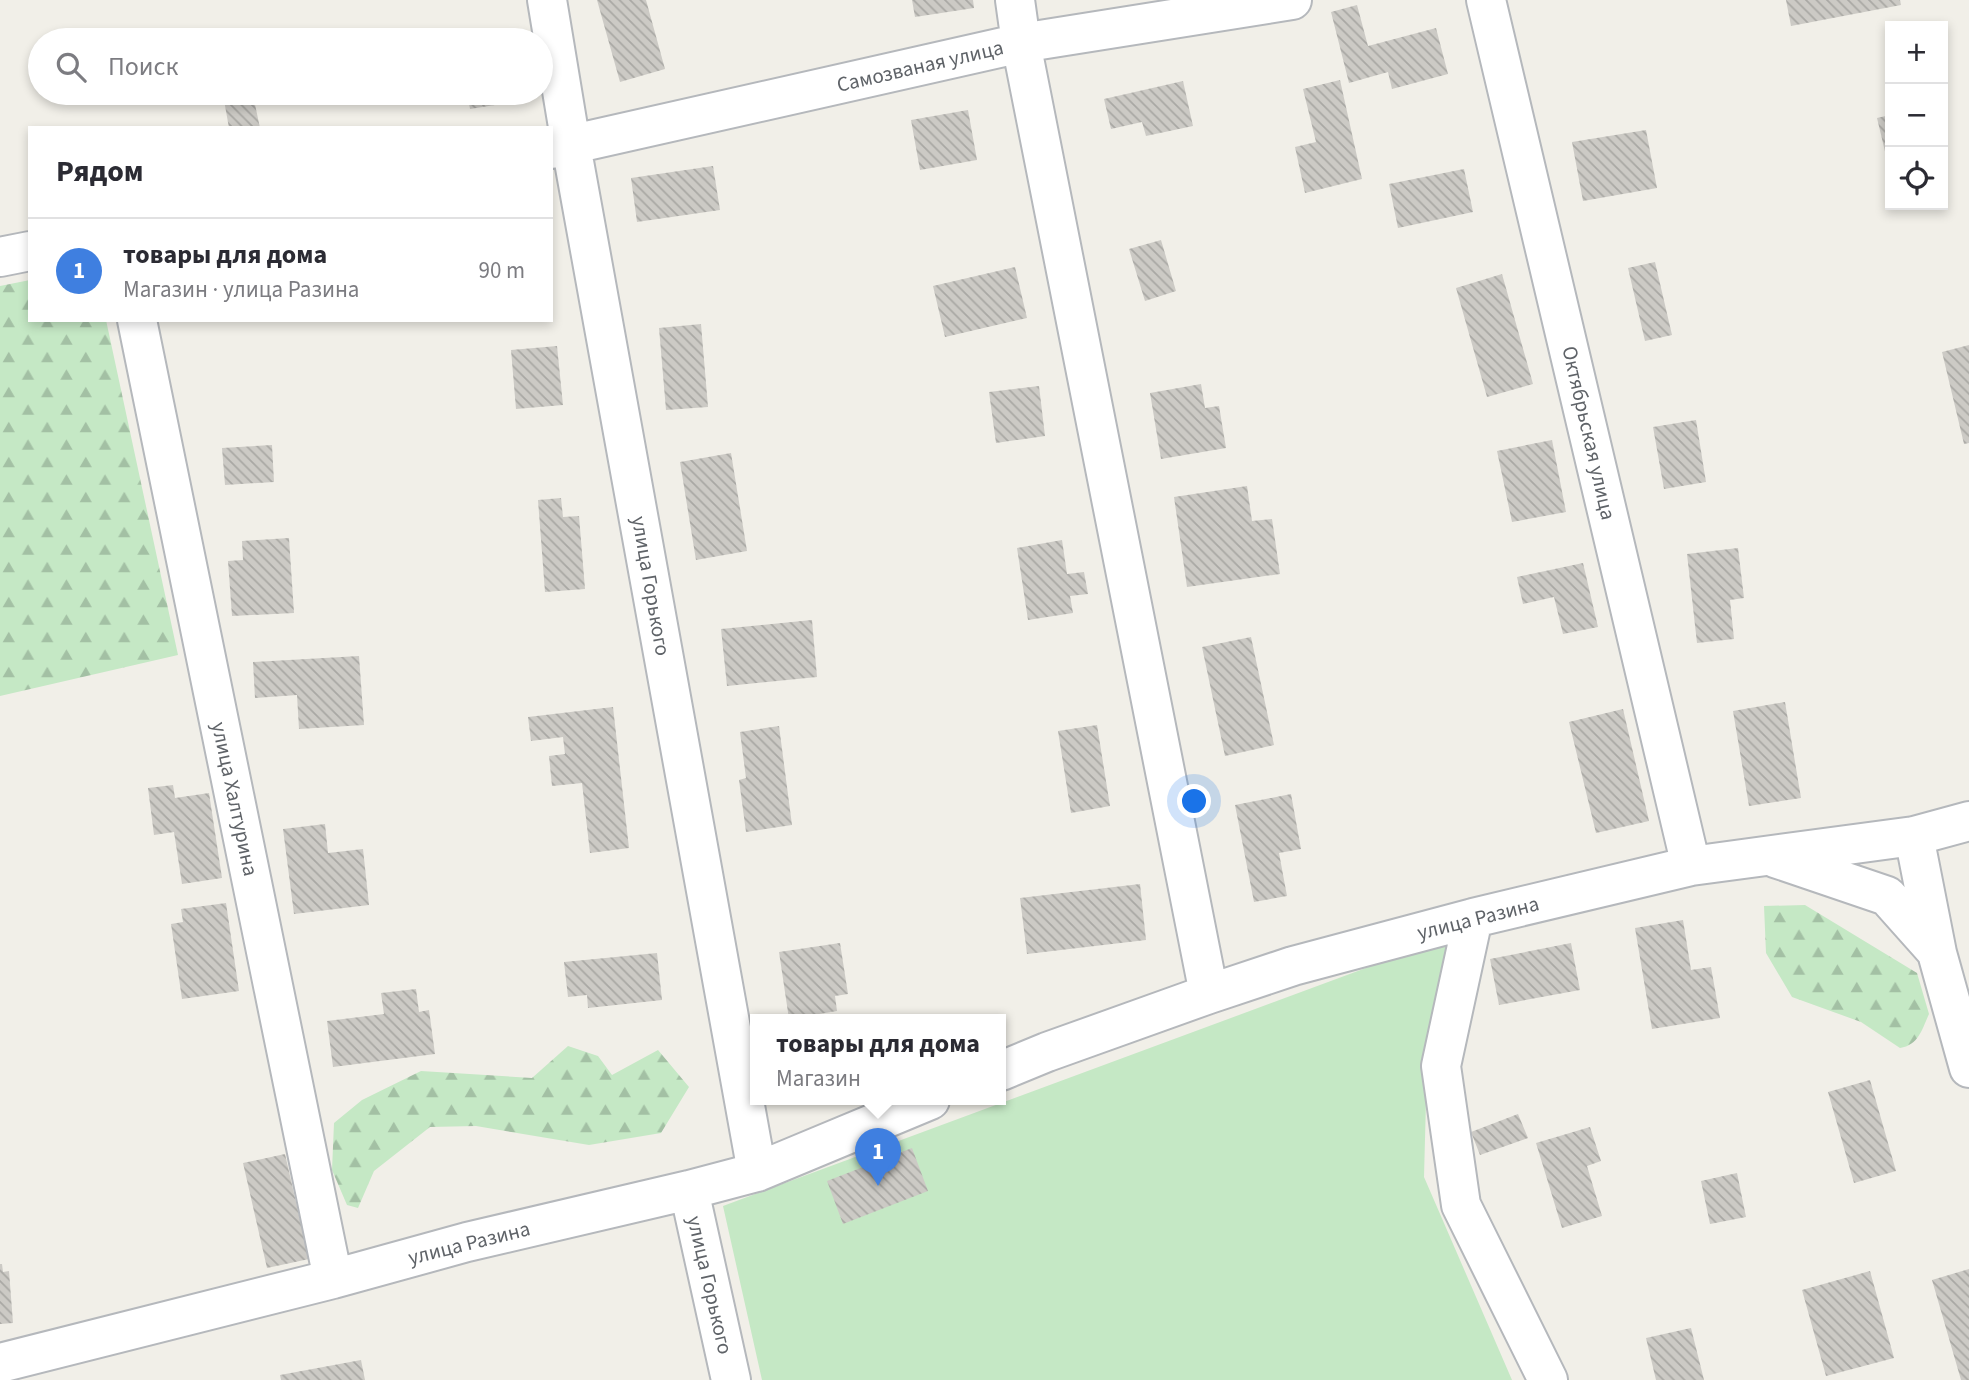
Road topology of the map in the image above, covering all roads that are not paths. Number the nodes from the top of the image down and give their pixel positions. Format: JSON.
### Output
{"nodes":[{"id":1,"x":547,"y":0,"type":"edge"},
{"id":2,"x":1015,"y":0,"type":"edge"},
{"id":3,"x":1292,"y":0,"type":"edge"},
{"id":4,"x":1486,"y":0,"type":"edge"},
{"id":5,"x":550,"y":28,"type":"edge"},
{"id":6,"x":1021,"y":43,"type":"junction"},
{"id":7,"x":553,"y":63,"type":"edge"},
{"id":8,"x":561,"y":147,"type":"edge"},
{"id":9,"x":28,"y":251,"type":"edge"},
{"id":10,"x":0,"y":257,"type":"edge"},
{"id":11,"x":137,"y":322,"type":"edge"},
{"id":12,"x":1969,"y":821,"type":"edge"},
{"id":13,"x":1914,"y":836,"type":"junction"},
{"id":14,"x":1766,"y":855,"type":"junction"},
{"id":15,"x":1691,"y":866,"type":"junction"},
{"id":16,"x":1474,"y":918,"type":"junction"},
{"id":17,"x":1937,"y":953,"type":"junction"},
{"id":18,"x":1209,"y":993,"type":"junction"},
{"id":19,"x":1969,"y":1068,"type":"edge"},
{"id":20,"x":1006,"y":1069,"type":"edge"},
{"id":21,"x":918,"y":1105,"type":"edge"},
{"id":22,"x":757,"y":1172,"type":"junction"},
{"id":23,"x":689,"y":1190,"type":"junction"},
{"id":24,"x":332,"y":1279,"type":"junction"},
{"id":25,"x":0,"y":1363,"type":"edge"},
{"id":26,"x":731,"y":1380,"type":"edge"},
{"id":27,"x":1548,"y":1380,"type":"edge"}],
"edges":[{"from":1,"to":5,"type":"street","name":"улица Горького"},
{"from":2,"to":6,"type":"street"},
{"from":3,"to":6,"type":"street","name":"Самозваная улица"},
{"from":4,"to":15,"type":"street","name":"Октябрьская улица"},
{"from":6,"to":8,"type":"street","name":"Самозваная улица"},
{"from":6,"to":18,"type":"street"},
{"from":7,"to":8,"type":"street","name":"улица Горького"},
{"from":8,"to":22,"type":"street","name":"улица Горького"},
{"from":9,"to":10,"type":"street"},
{"from":11,"to":24,"type":"street","name":"улица Халтурина"},
{"from":12,"to":13,"type":"street","name":"улица Разина"},
{"from":13,"to":14,"type":"street","name":"улица Разина"},
{"from":13,"to":17,"type":"street"},
{"from":14,"to":15,"type":"street","name":"улица Разина"},
{"from":14,"to":17,"type":"street"},
{"from":15,"to":16,"type":"street","name":"улица Разина"},
{"from":16,"to":18,"type":"street","name":"улица Разина"},
{"from":16,"to":27,"type":"street"},
{"from":17,"to":19,"type":"street"},
{"from":18,"to":20,"type":"street","name":"улица Разина"},
{"from":21,"to":22,"type":"street","name":"улица Разина"},
{"from":22,"to":23,"type":"street","name":"улица Разина"},
{"from":23,"to":24,"type":"street","name":"улица Разина"},
{"from":23,"to":26,"type":"street","name":"улица Горького"},
{"from":24,"to":25,"type":"street","name":"улица Разина"}]}
